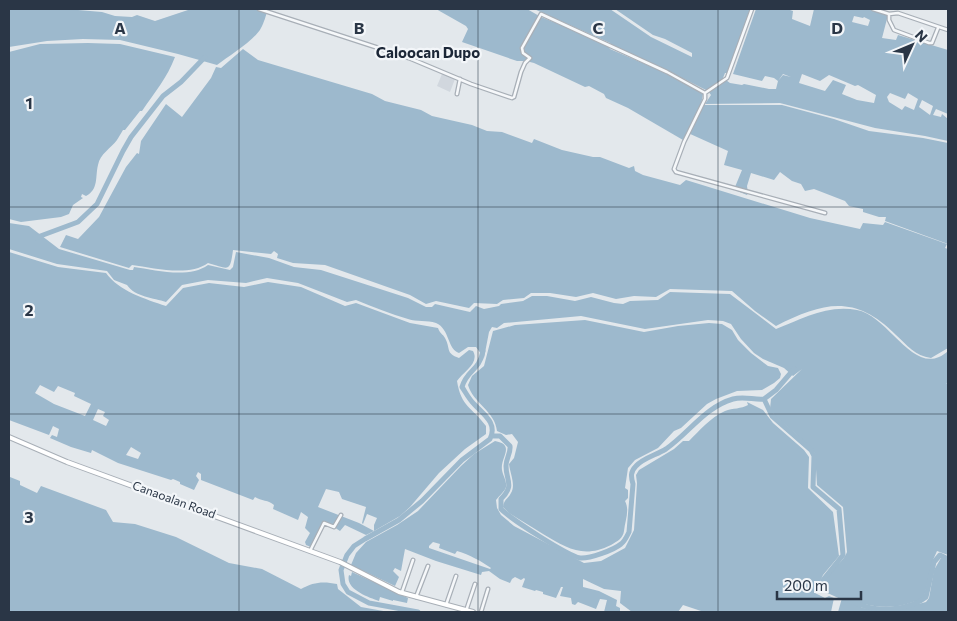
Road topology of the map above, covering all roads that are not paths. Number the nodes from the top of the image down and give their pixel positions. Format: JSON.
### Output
{"nodes":[{"id":1,"x":259,"y":9,"type":"edge"},
{"id":2,"x":752,"y":9,"type":"edge"},
{"id":3,"x":873,"y":9,"type":"edge"},
{"id":4,"x":889,"y":14,"type":"junction"},
{"id":5,"x":938,"y":28,"type":"junction"},
{"id":6,"x":948,"y":30,"type":"edge"},
{"id":7,"x":460,"y":79,"type":"junction"},
{"id":8,"x":706,"y":92,"type":"junction"},
{"id":9,"x":457,"y":94,"type":"dead end"},
{"id":10,"x":825,"y":213,"type":"dead end"},
{"id":11,"x":9,"y":437,"type":"edge"},
{"id":12,"x":340,"y":515,"type":"dead end"},
{"id":13,"x":310,"y":551,"type":"junction"},
{"id":14,"x":413,"y":560,"type":"dead end"},
{"id":15,"x":428,"y":566,"type":"dead end"},
{"id":16,"x":456,"y":576,"type":"dead end"},
{"id":17,"x":475,"y":584,"type":"dead end"},
{"id":18,"x":488,"y":589,"type":"dead end"},
{"id":19,"x":402,"y":593,"type":"junction"},
{"id":20,"x":416,"y":597,"type":"junction"},
{"id":21,"x":445,"y":606,"type":"junction"},
{"id":22,"x":466,"y":611,"type":"junction"},
{"id":23,"x":472,"y":612,"type":"edge"},
{"id":24,"x":481,"y":612,"type":"edge"}],
"edges":[{"from":1,"to":7,"type":"street"},
{"from":2,"to":8,"type":"street"},
{"from":3,"to":4,"type":"street"},
{"from":4,"to":5,"type":"street"},
{"from":4,"to":5,"type":"street"},
{"from":5,"to":6,"type":"street"},
{"from":7,"to":8,"type":"street"},
{"from":7,"to":9,"type":"street"},
{"from":8,"to":10,"type":"street"},
{"from":11,"to":13,"type":"street","name":"Canaoalan Road"},
{"from":12,"to":13,"type":"street"},
{"from":13,"to":19,"type":"street","name":"Canaoalan Road"},
{"from":14,"to":19,"type":"street"},
{"from":15,"to":20,"type":"street"},
{"from":16,"to":21,"type":"street"},
{"from":17,"to":22,"type":"street"},
{"from":18,"to":24,"type":"street"},
{"from":19,"to":20,"type":"street","name":"Canaoalan Road"},
{"from":20,"to":21,"type":"street","name":"Canaoalan Road"},
{"from":21,"to":22,"type":"street","name":"Canaoalan Road"},
{"from":22,"to":23,"type":"street","name":"Canaoalan Road"}]}
